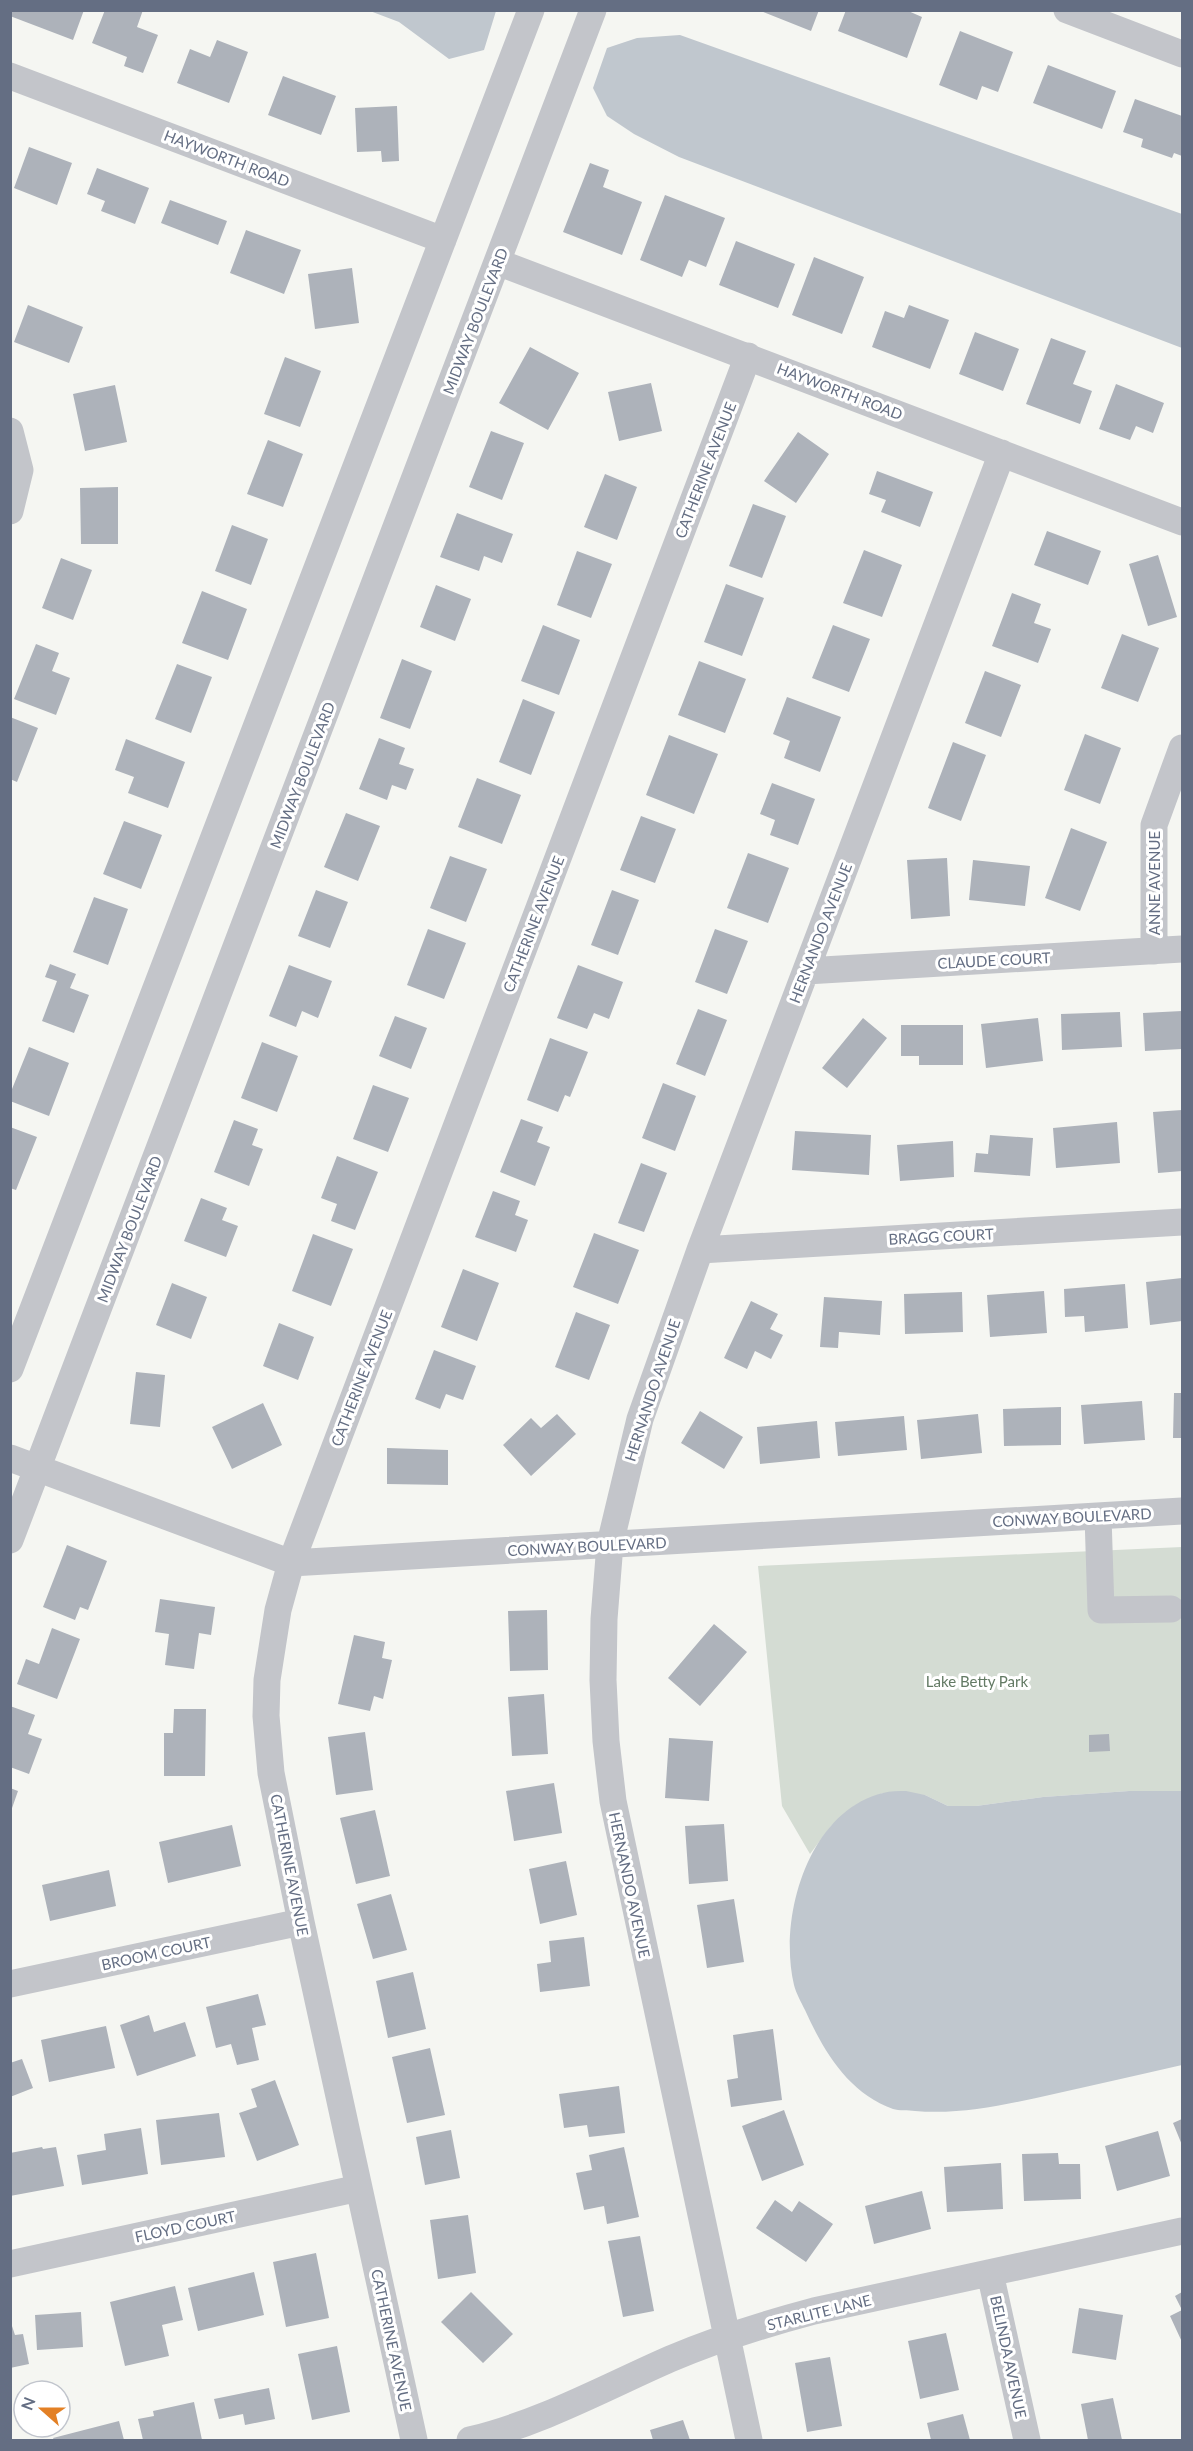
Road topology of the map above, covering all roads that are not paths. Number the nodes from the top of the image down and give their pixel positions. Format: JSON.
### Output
{"nodes":[{"id":1,"x":531,"y":10,"type":"edge"},
{"id":2,"x":593,"y":10,"type":"edge"},
{"id":3,"x":1066,"y":10,"type":"edge"},
{"id":4,"x":1182,"y":54,"type":"edge"},
{"id":5,"x":10,"y":76,"type":"edge"},
{"id":6,"x":443,"y":240,"type":"junction"},
{"id":7,"x":497,"y":262,"type":"junction"},
{"id":8,"x":748,"y":356,"type":"junction"},
{"id":9,"x":10,"y":431,"type":"edge"},
{"id":10,"x":1002,"y":453,"type":"junction"},
{"id":11,"x":10,"y":511,"type":"edge"},
{"id":12,"x":1182,"y":522,"type":"edge"},
{"id":13,"x":1182,"y":748,"type":"edge"},
{"id":14,"x":1182,"y":949,"type":"edge"},
{"id":15,"x":1154,"y":951,"type":"junction"},
{"id":16,"x":806,"y":971,"type":"junction"},
{"id":17,"x":1182,"y":1222,"type":"edge"},
{"id":18,"x":700,"y":1250,"type":"junction"},
{"id":19,"x":11,"y":1364,"type":"edge"},
{"id":20,"x":10,"y":1458,"type":"edge"},
{"id":21,"x":38,"y":1468,"type":"junction"},
{"id":22,"x":1182,"y":1511,"type":"edge"},
{"id":23,"x":1098,"y":1516,"type":"junction"},
{"id":24,"x":10,"y":1540,"type":"edge"},
{"id":25,"x":610,"y":1544,"type":"junction"},
{"id":26,"x":291,"y":1563,"type":"junction"},
{"id":27,"x":1171,"y":1609,"type":"dead end"},
{"id":28,"x":301,"y":1922,"type":"junction"},
{"id":29,"x":10,"y":1984,"type":"edge"},
{"id":30,"x":359,"y":2188,"type":"junction"},
{"id":31,"x":1182,"y":2231,"type":"edge"},
{"id":32,"x":10,"y":2264,"type":"edge"},
{"id":33,"x":990,"y":2273,"type":"junction"},
{"id":34,"x":726,"y":2337,"type":"junction"},
{"id":35,"x":414,"y":2440,"type":"edge"},
{"id":36,"x":470,"y":2440,"type":"edge"},
{"id":37,"x":749,"y":2440,"type":"edge"},
{"id":38,"x":1027,"y":2440,"type":"edge"}],
"edges":[{"from":1,"to":6,"type":"street"},
{"from":2,"to":7,"type":"street","name":"MIDWAY BOULEVARD"},
{"from":3,"to":4,"type":"street"},
{"from":5,"to":6,"type":"street","name":"HAYWORTH ROAD"},
{"from":6,"to":19,"type":"street"},
{"from":7,"to":8,"type":"street","name":"HAYWORTH ROAD"},
{"from":7,"to":21,"type":"street","name":"MIDWAY BOULEVARD"},
{"from":8,"to":10,"type":"street","name":"HAYWORTH ROAD"},
{"from":8,"to":26,"type":"street","name":"CATHERINE AVENUE"},
{"from":9,"to":11,"type":"street"},
{"from":10,"to":12,"type":"street","name":"HAYWORTH ROAD"},
{"from":10,"to":16,"type":"street","name":"HERNANDO AVENUE"},
{"from":13,"to":15,"type":"street","name":"ANNE AVENUE"},
{"from":14,"to":15,"type":"street","name":"CLAUDE COURT"},
{"from":15,"to":16,"type":"street","name":"CLAUDE COURT"},
{"from":16,"to":18,"type":"street","name":"HERNANDO AVENUE"},
{"from":17,"to":18,"type":"street","name":"BRAGG COURT"},
{"from":18,"to":25,"type":"street","name":"HERNANDO AVENUE"},
{"from":20,"to":21,"type":"street","name":"CONWAY BOULEVARD"},
{"from":21,"to":24,"type":"street","name":"MIDWAY BOULEVARD"},
{"from":21,"to":26,"type":"street","name":"CONWAY BOULEVARD"},
{"from":22,"to":23,"type":"street","name":"CONWAY BOULEVARD"},
{"from":23,"to":25,"type":"street","name":"CONWAY BOULEVARD"},
{"from":23,"to":27,"type":"street"},
{"from":25,"to":26,"type":"street","name":"CONWAY BOULEVARD"},
{"from":25,"to":34,"type":"street","name":"HERNANDO AVENUE"},
{"from":26,"to":28,"type":"street","name":"CATHERINE AVENUE"},
{"from":28,"to":29,"type":"street","name":"BROOM COURT"},
{"from":28,"to":30,"type":"street","name":"CATHERINE AVENUE"},
{"from":30,"to":32,"type":"street","name":"FLOYD COURT"},
{"from":30,"to":35,"type":"street","name":"CATHERINE AVENUE"},
{"from":31,"to":33,"type":"street","name":"STARLITE LANE"},
{"from":33,"to":34,"type":"street","name":"STARLITE LANE"},
{"from":33,"to":38,"type":"street","name":"BELINDA AVENUE"},
{"from":34,"to":36,"type":"street","name":"STARLITE LANE"},
{"from":34,"to":37,"type":"street","name":"HERNANDO AVENUE"}]}
